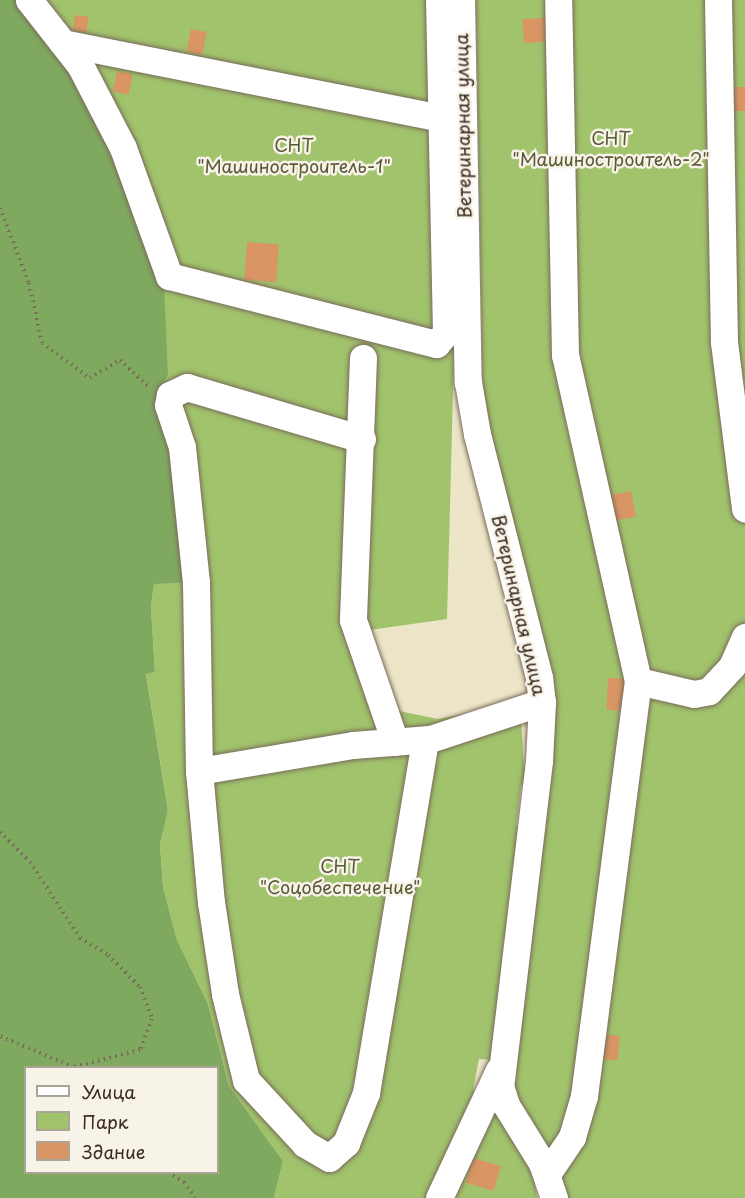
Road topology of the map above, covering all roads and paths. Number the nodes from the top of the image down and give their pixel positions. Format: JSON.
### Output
{"nodes":[{"id":1,"x":29,"y":0,"type":"edge"},
{"id":2,"x":439,"y":0,"type":"edge"},
{"id":3,"x":461,"y":0,"type":"edge"},
{"id":4,"x":558,"y":0,"type":"edge"},
{"id":5,"x":718,"y":0,"type":"edge"},
{"id":6,"x":63,"y":44,"type":"junction"},
{"id":7,"x":441,"y":118,"type":"junction"},
{"id":8,"x":0,"y":208,"type":"edge"},
{"id":9,"x":363,"y":358,"type":"dead end"},
{"id":10,"x":151,"y":389,"type":"dead end"},
{"id":11,"x":362,"y":440,"type":"junction"},
{"id":12,"x":745,"y":509,"type":"edge"},
{"id":13,"x":745,"y":637,"type":"edge"},
{"id":14,"x":638,"y":681,"type":"junction"},
{"id":15,"x":542,"y":702,"type":"junction"},
{"id":16,"x":425,"y":740,"type":"junction"},
{"id":17,"x":395,"y":742,"type":"junction"},
{"id":18,"x":199,"y":771,"type":"junction"},
{"id":19,"x":0,"y":832,"type":"edge"},
{"id":20,"x":0,"y":1036,"type":"edge"},
{"id":21,"x":72,"y":1066,"type":"edge"},
{"id":22,"x":78,"y":1066,"type":"edge"},
{"id":23,"x":499,"y":1070,"type":"junction"},
{"id":24,"x":170,"y":1174,"type":"edge"},
{"id":25,"x":551,"y":1186,"type":"edge"},
{"id":26,"x":195,"y":1198,"type":"edge"},
{"id":27,"x":439,"y":1198,"type":"edge"}],
"edges":[{"from":1,"to":6,"type":"street"},
{"from":2,"to":7,"type":"street"},
{"from":3,"to":15,"type":"street","name":"Ветеринарная улица"},
{"from":4,"to":14,"type":"street"},
{"from":5,"to":12,"type":"street"},
{"from":6,"to":7,"type":"street"},
{"from":6,"to":7,"type":"street"},
{"from":8,"to":10,"type":"path"},
{"from":9,"to":11,"type":"street"},
{"from":11,"to":17,"type":"street"},
{"from":11,"to":18,"type":"street"},
{"from":13,"to":14,"type":"street"},
{"from":14,"to":25,"type":"street"},
{"from":15,"to":16,"type":"street"},
{"from":15,"to":23,"type":"street","name":"Ветеринарная улица"},
{"from":16,"to":17,"type":"street"},
{"from":16,"to":18,"type":"street"},
{"from":17,"to":18,"type":"street"},
{"from":19,"to":22,"type":"path"},
{"from":20,"to":21,"type":"path"},
{"from":23,"to":25,"type":"street","name":"Ветеринарная улица"},
{"from":23,"to":27,"type":"street"},
{"from":24,"to":26,"type":"path"}]}
